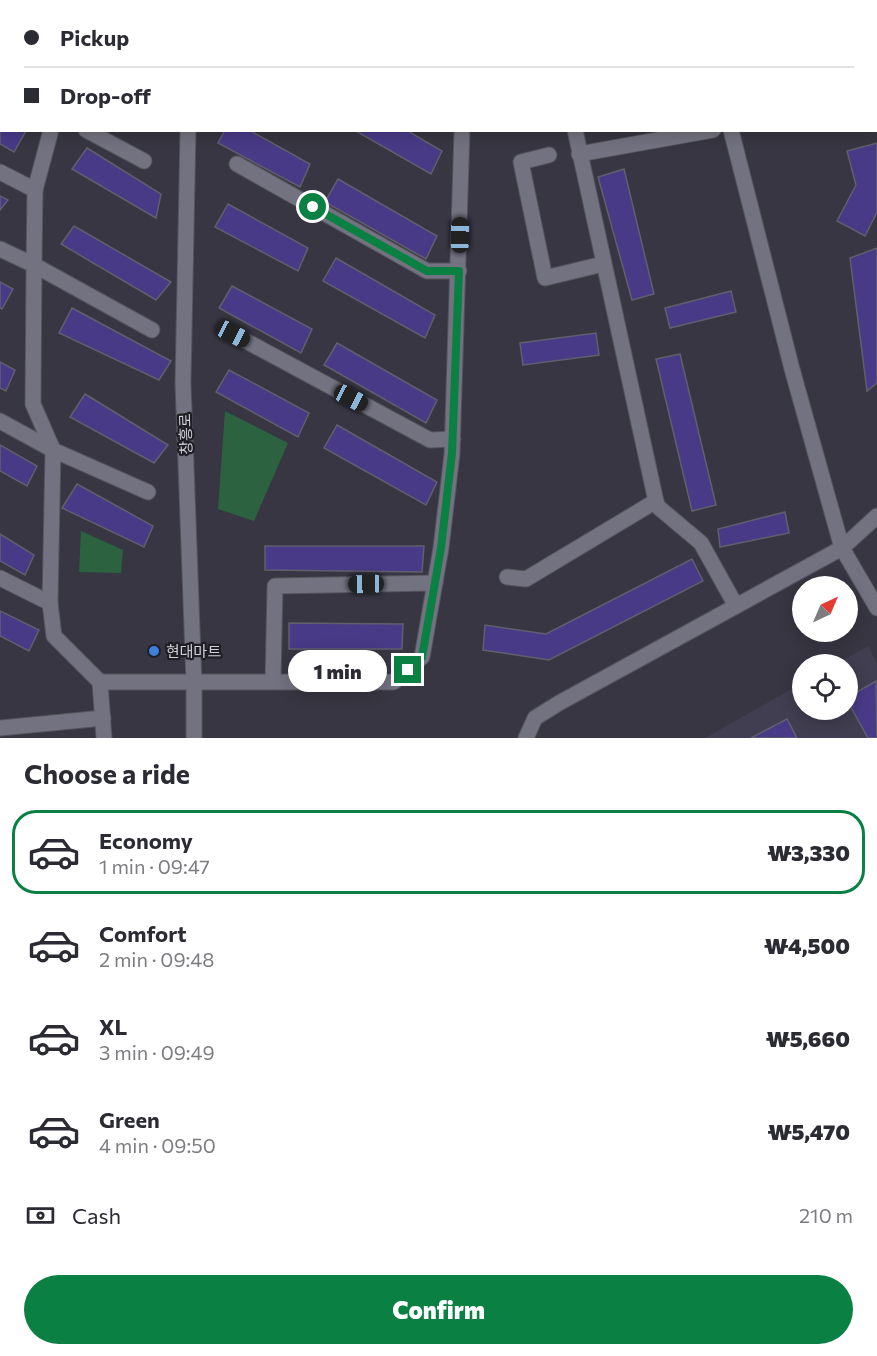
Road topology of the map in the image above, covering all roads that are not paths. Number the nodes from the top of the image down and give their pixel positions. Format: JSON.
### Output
{"nodes":[{"id":1,"x":50,"y":132,"type":"edge"},
{"id":2,"x":90,"y":132,"type":"edge"},
{"id":3,"x":188,"y":132,"type":"edge"},
{"id":4,"x":462,"y":132,"type":"edge"},
{"id":5,"x":575,"y":132,"type":"edge"},
{"id":6,"x":701,"y":132,"type":"edge"},
{"id":7,"x":732,"y":132,"type":"edge"},
{"id":8,"x":549,"y":154,"type":"dead end"},
{"id":9,"x":579,"y":154,"type":"junction"},
{"id":10,"x":144,"y":161,"type":"dead end"},
{"id":11,"x":237,"y":164,"type":"dead end"},
{"id":12,"x":0,"y":172,"type":"edge"},
{"id":13,"x":35,"y":190,"type":"junction"},
{"id":14,"x":0,"y":249,"type":"edge"},
{"id":15,"x":603,"y":264,"type":"junction"},
{"id":16,"x":34,"y":265,"type":"junction"},
{"id":17,"x":459,"y":271,"type":"junction"},
{"id":18,"x":152,"y":330,"type":"dead end"},
{"id":19,"x":233,"y":334,"type":"dead end"},
{"id":20,"x":0,"y":421,"type":"edge"},
{"id":21,"x":453,"y":439,"type":"junction"},
{"id":22,"x":52,"y":450,"type":"junction"},
{"id":23,"x":148,"y":492,"type":"dead end"},
{"id":24,"x":656,"y":501,"type":"junction"},
{"id":25,"x":877,"y":516,"type":"edge"},
{"id":26,"x":842,"y":549,"type":"junction"},
{"id":27,"x":507,"y":577,"type":"dead end"},
{"id":28,"x":0,"y":578,"type":"edge"},
{"id":29,"x":435,"y":583,"type":"junction"},
{"id":30,"x":50,"y":603,"type":"junction"},
{"id":31,"x":736,"y":606,"type":"junction"},
{"id":32,"x":877,"y":608,"type":"edge"},
{"id":33,"x":273,"y":681,"type":"junction"},
{"id":34,"x":99,"y":682,"type":"junction"},
{"id":35,"x":194,"y":683,"type":"junction"},
{"id":36,"x":104,"y":718,"type":"junction"},
{"id":37,"x":0,"y":728,"type":"edge"},
{"id":38,"x":104,"y":738,"type":"edge"},
{"id":39,"x":194,"y":738,"type":"edge"},
{"id":40,"x":526,"y":738,"type":"edge"}],
"edges":[{"from":1,"to":13,"type":"street"},
{"from":2,"to":10,"type":"street"},
{"from":3,"to":35,"type":"street","name":"창흥로"},
{"from":4,"to":17,"type":"street"},
{"from":5,"to":9,"type":"street"},
{"from":6,"to":9,"type":"street"},
{"from":7,"to":26,"type":"street"},
{"from":8,"to":15,"type":"street"},
{"from":9,"to":15,"type":"street"},
{"from":11,"to":17,"type":"street"},
{"from":12,"to":13,"type":"street"},
{"from":13,"to":16,"type":"street"},
{"from":14,"to":16,"type":"street"},
{"from":15,"to":24,"type":"street"},
{"from":16,"to":18,"type":"street"},
{"from":16,"to":22,"type":"street"},
{"from":17,"to":21,"type":"street"},
{"from":19,"to":21,"type":"street"},
{"from":20,"to":22,"type":"street"},
{"from":21,"to":29,"type":"street"},
{"from":22,"to":23,"type":"street"},
{"from":22,"to":30,"type":"street"},
{"from":24,"to":27,"type":"street"},
{"from":24,"to":31,"type":"street"},
{"from":25,"to":26,"type":"street"},
{"from":26,"to":31,"type":"street"},
{"from":26,"to":32,"type":"street"},
{"from":28,"to":30,"type":"street"},
{"from":29,"to":33,"type":"street"},
{"from":29,"to":33,"type":"street"},
{"from":30,"to":34,"type":"street"},
{"from":31,"to":40,"type":"street"},
{"from":33,"to":35,"type":"street"},
{"from":34,"to":35,"type":"street"},
{"from":34,"to":36,"type":"street"},
{"from":35,"to":39,"type":"street","name":"창흥로"},
{"from":36,"to":37,"type":"street"},
{"from":36,"to":38,"type":"street"}]}
